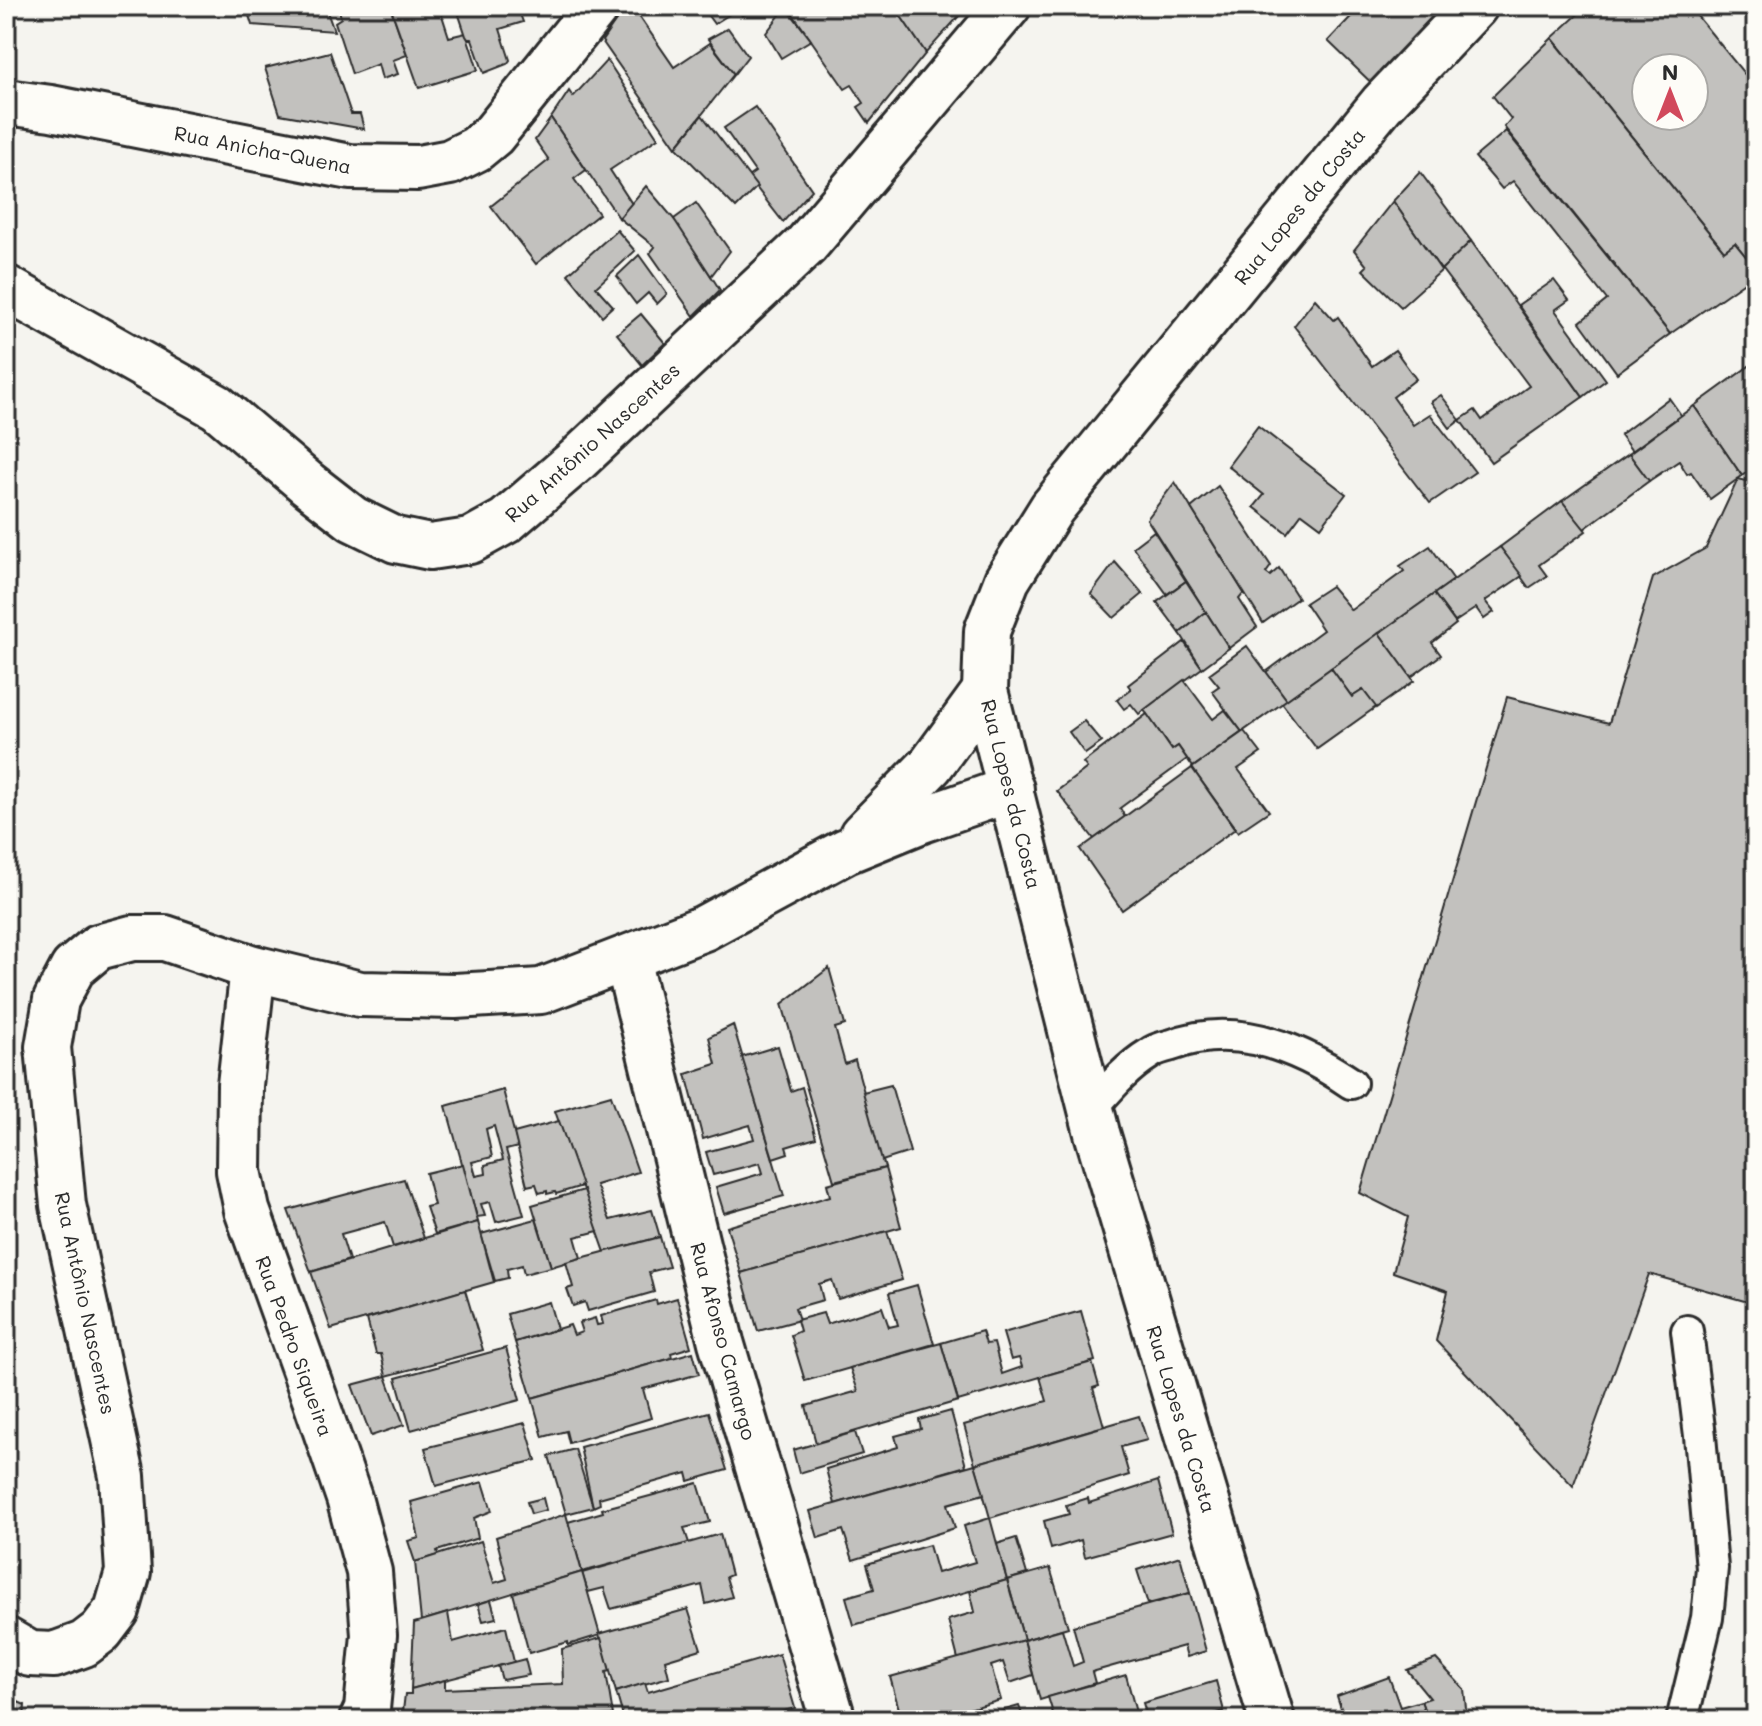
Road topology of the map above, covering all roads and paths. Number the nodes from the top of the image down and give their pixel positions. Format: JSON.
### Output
{"nodes":[{"id":1,"x":597,"y":6,"type":"edge"},
{"id":2,"x":1008,"y":6,"type":"edge"},
{"id":3,"x":1475,"y":6,"type":"edge"},
{"id":4,"x":6,"y":102,"type":"edge"},
{"id":5,"x":6,"y":288,"type":"edge"},
{"id":6,"x":985,"y":691,"type":"junction"},
{"id":7,"x":1011,"y":789,"type":"junction"},
{"id":8,"x":846,"y":851,"type":"junction"},
{"id":9,"x":627,"y":959,"type":"junction"},
{"id":10,"x":253,"y":968,"type":"junction"},
{"id":11,"x":1351,"y":1083,"type":"dead end"},
{"id":12,"x":1091,"y":1109,"type":"junction"},
{"id":13,"x":1687,"y":1331,"type":"dead end"},
{"id":14,"x":6,"y":1640,"type":"edge"},
{"id":15,"x":362,"y":1720,"type":"edge"},
{"id":16,"x":833,"y":1720,"type":"edge"},
{"id":17,"x":1272,"y":1720,"type":"edge"},
{"id":18,"x":1682,"y":1720,"type":"edge"}],
"edges":[{"from":1,"to":4,"type":"street","name":"Rua Anicha-Quena"},
{"from":2,"to":5,"type":"street","name":"Rua Antônio Nascentes"},
{"from":3,"to":6,"type":"street","name":"Rua Lopes da Costa"},
{"from":6,"to":7,"type":"street","name":"Rua Lopes da Costa"},
{"from":6,"to":8,"type":"street","name":"Rua Antônio Nascentes"},
{"from":7,"to":8,"type":"street","name":"Rua Antônio Nascentes"},
{"from":7,"to":12,"type":"street","name":"Rua Lopes da Costa"},
{"from":8,"to":9,"type":"street","name":"Rua Antônio Nascentes"},
{"from":9,"to":10,"type":"street","name":"Rua Antônio Nascentes"},
{"from":9,"to":16,"type":"street","name":"Rua Afonso Camargo"},
{"from":10,"to":14,"type":"street","name":"Rua Antônio Nascentes"},
{"from":10,"to":15,"type":"street","name":"Rua Pedro Siqueira"},
{"from":11,"to":12,"type":"lane"},
{"from":12,"to":17,"type":"street","name":"Rua Lopes da Costa"},
{"from":13,"to":18,"type":"lane"}]}
